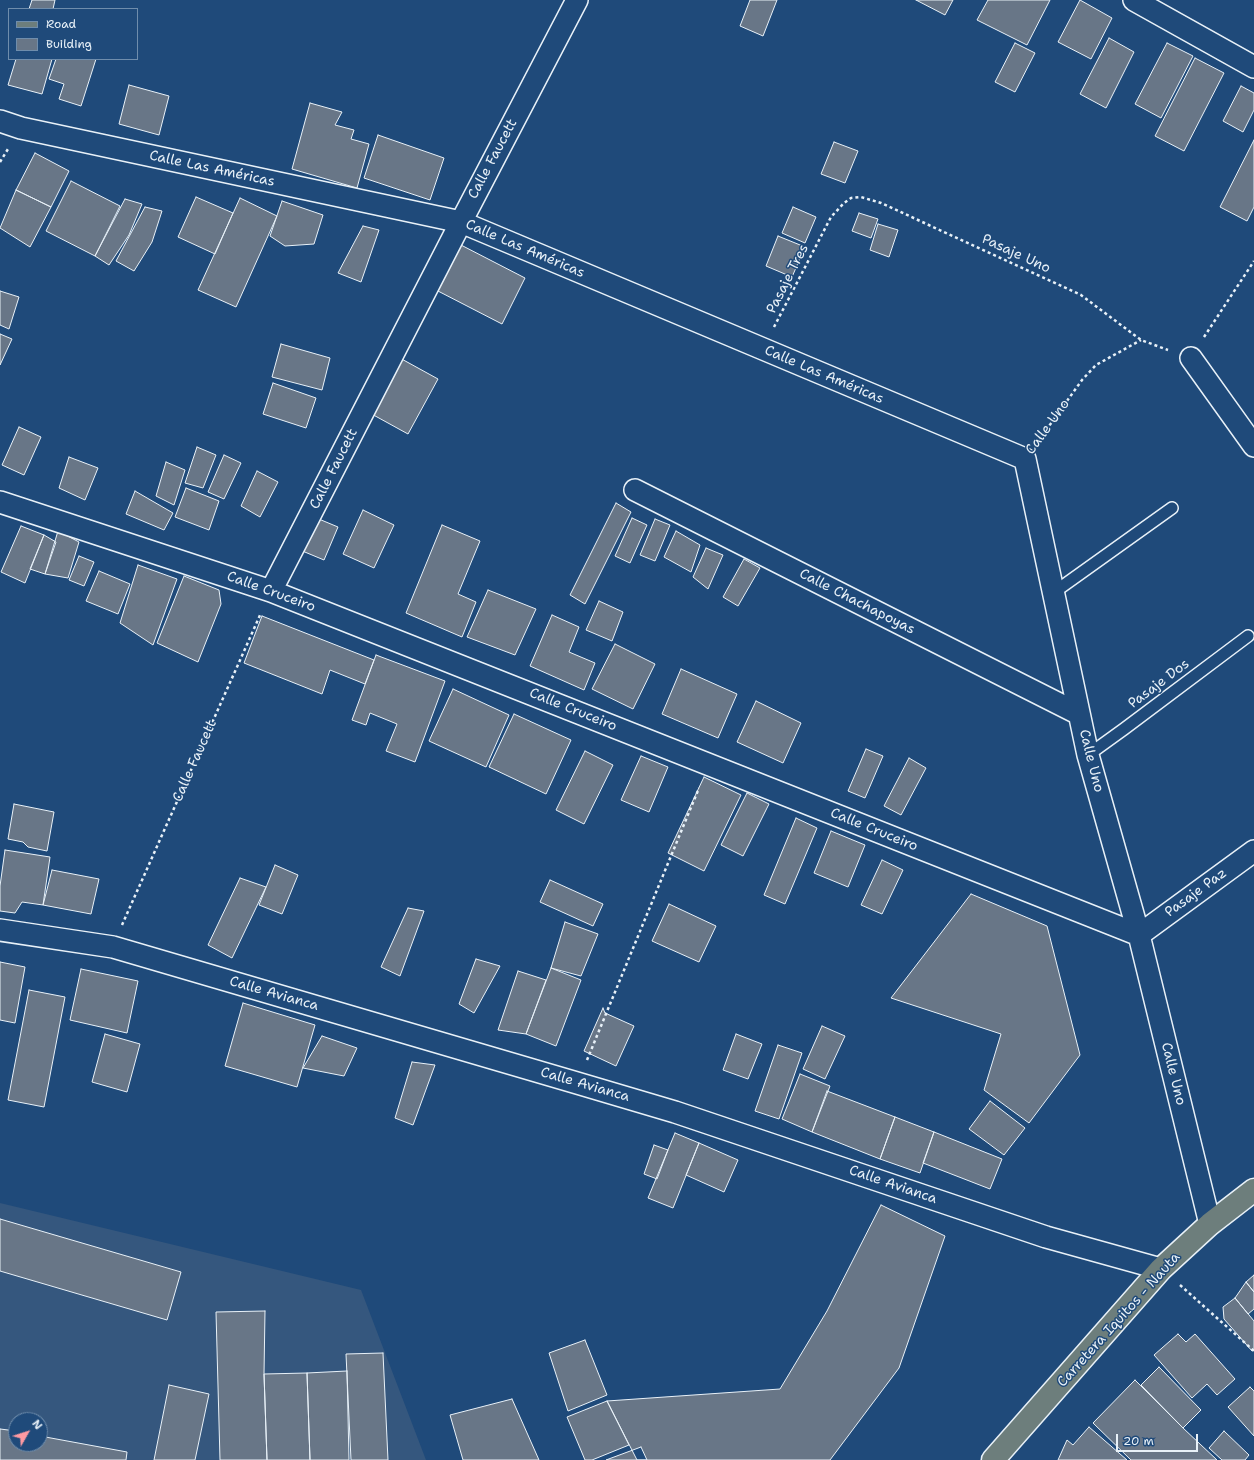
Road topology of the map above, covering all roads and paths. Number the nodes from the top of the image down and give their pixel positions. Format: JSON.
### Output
{"nodes":[{"id":1,"x":577,"y":0,"type":"edge"},
{"id":2,"x":1134,"y":0,"type":"edge"},
{"id":3,"x":1254,"y":67,"type":"edge"},
{"id":4,"x":0,"y":121,"type":"edge"},
{"id":5,"x":831,"y":218,"type":"joint"},
{"id":6,"x":461,"y":222,"type":"junction"},
{"id":7,"x":1254,"y":261,"type":"edge"},
{"id":8,"x":1141,"y":340,"type":"junction"},
{"id":9,"x":763,"y":349,"type":"junction"},
{"id":10,"x":1191,"y":358,"type":"junction"},
{"id":11,"x":1254,"y":446,"type":"edge"},
{"id":12,"x":1025,"y":459,"type":"junction"},
{"id":13,"x":635,"y":490,"type":"dead end"},
{"id":14,"x":0,"y":502,"type":"edge"},
{"id":15,"x":1172,"y":508,"type":"dead end"},
{"id":16,"x":272,"y":591,"type":"junction"},
{"id":17,"x":1054,"y":593,"type":"junction"},
{"id":18,"x":1248,"y":636,"type":"dead end"},
{"id":19,"x":1079,"y":714,"type":"junction"},
{"id":20,"x":1088,"y":755,"type":"junction"},
{"id":21,"x":709,"y":765,"type":"junction"},
{"id":22,"x":1254,"y":851,"type":"edge"},
{"id":23,"x":0,"y":930,"type":"edge"},
{"id":24,"x":1139,"y":936,"type":"junction"},
{"id":25,"x":112,"y":947,"type":"junction"},
{"id":26,"x":577,"y":1083,"type":"junction"},
{"id":27,"x":1254,"y":1190,"type":"edge"},
{"id":28,"x":1210,"y":1224,"type":"junction"},
{"id":29,"x":1161,"y":1269,"type":"junction"},
{"id":30,"x":1254,"y":1351,"type":"edge"},
{"id":31,"x":993,"y":1460,"type":"edge"}],
"edges":[{"from":1,"to":6,"type":"street","name":"Calle Faucett"},
{"from":2,"to":3,"type":"street"},
{"from":4,"to":6,"type":"street","name":"Calle Las Américas"},
{"from":5,"to":8,"type":"path","name":"Pasaje Uno"},
{"from":5,"to":9,"type":"path","name":"Pasaje Tres"},
{"from":6,"to":9,"type":"street","name":"Calle Las Américas"},
{"from":6,"to":16,"type":"street","name":"Calle Faucett"},
{"from":7,"to":10,"type":"path"},
{"from":8,"to":10,"type":"path","name":"Pasaje Uno"},
{"from":8,"to":12,"type":"path","name":"Calle Uno"},
{"from":9,"to":12,"type":"street","name":"Calle Las Américas"},
{"from":10,"to":11,"type":"street"},
{"from":12,"to":17,"type":"street","name":"Calle Uno"},
{"from":13,"to":19,"type":"street","name":"Calle Chachapoyas"},
{"from":14,"to":16,"type":"street","name":"Calle Cruceiro"},
{"from":15,"to":17,"type":"lane"},
{"from":16,"to":21,"type":"street","name":"Calle Cruceiro"},
{"from":16,"to":25,"type":"path","name":"Calle Faucett"},
{"from":17,"to":19,"type":"street","name":"Calle Uno"},
{"from":18,"to":20,"type":"lane","name":"Pasaje Dos"},
{"from":19,"to":20,"type":"street","name":"Calle Uno"},
{"from":20,"to":24,"type":"street","name":"Calle Uno"},
{"from":21,"to":24,"type":"street","name":"Calle Cruceiro"},
{"from":21,"to":26,"type":"path"},
{"from":22,"to":24,"type":"street","name":"Pasaje Paz"},
{"from":23,"to":25,"type":"street","name":"Calle Avianca"},
{"from":24,"to":28,"type":"street","name":"Calle Uno"},
{"from":25,"to":26,"type":"street","name":"Calle Avianca"},
{"from":26,"to":29,"type":"street","name":"Calle Avianca"},
{"from":27,"to":28,"type":"main road","name":"Carretera Iquitos - Nauta"},
{"from":28,"to":29,"type":"main road","name":"Carretera Iquitos - Nauta"},
{"from":29,"to":30,"type":"path"},
{"from":29,"to":31,"type":"main road","name":"Carretera Iquitos - Nauta"}]}
